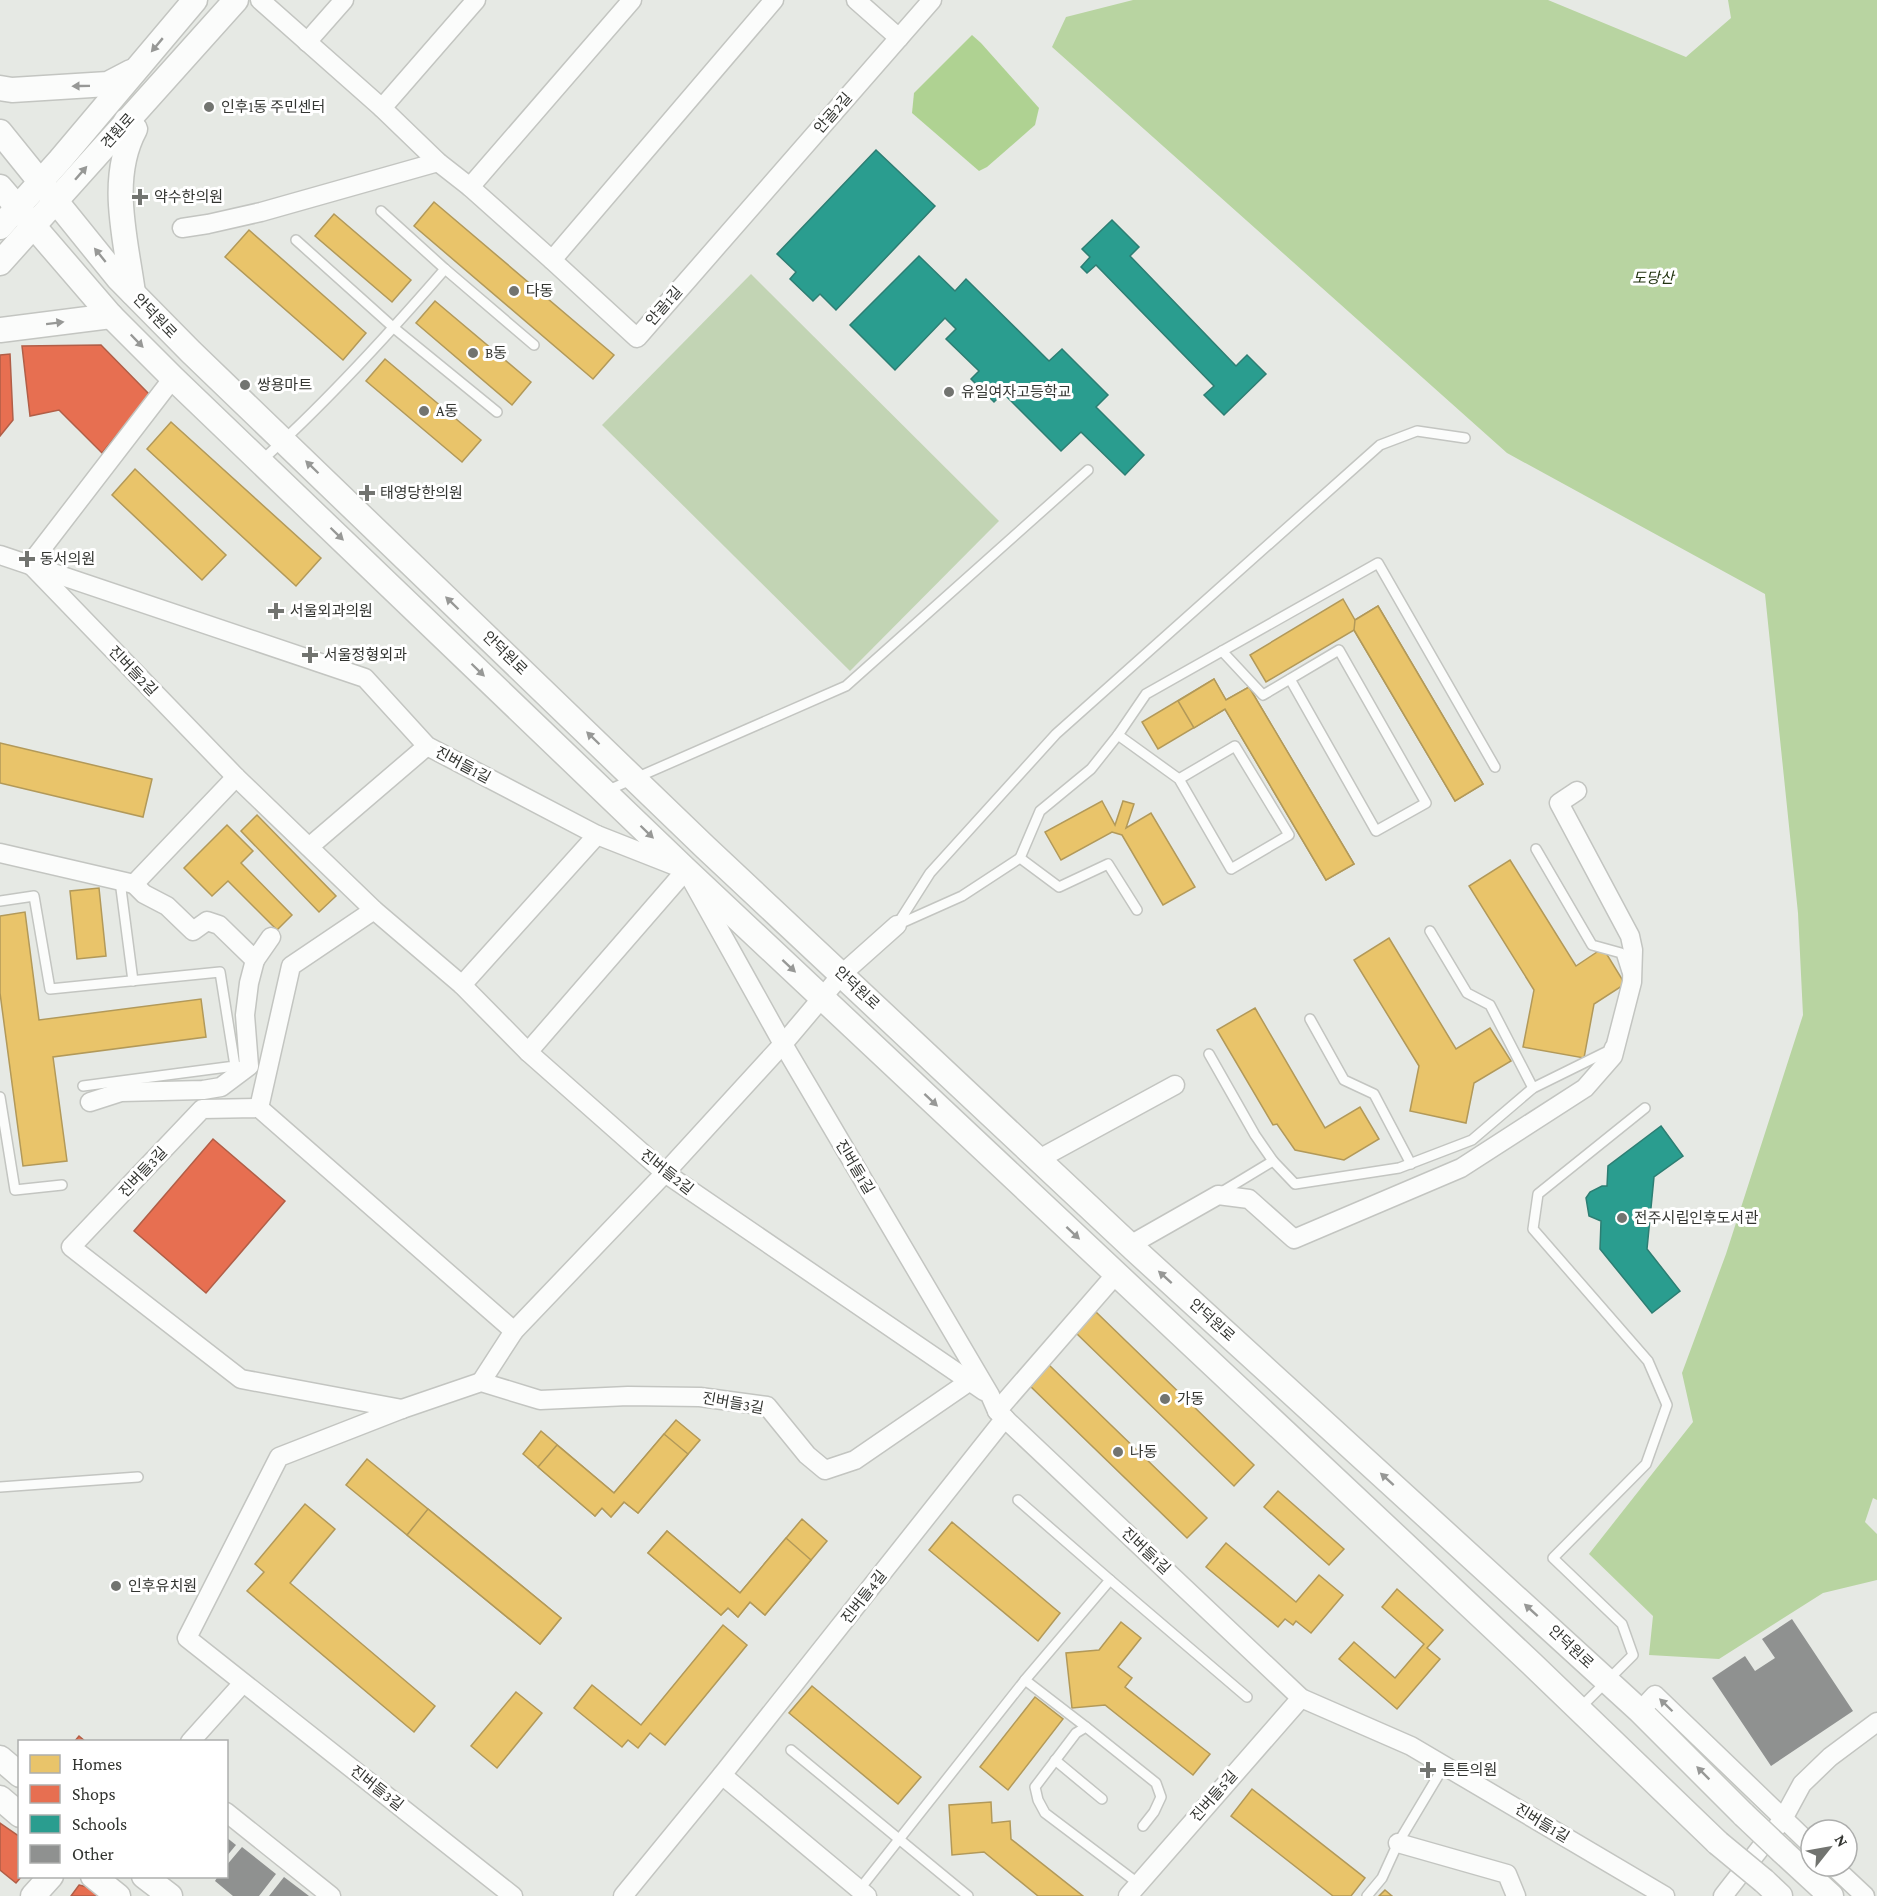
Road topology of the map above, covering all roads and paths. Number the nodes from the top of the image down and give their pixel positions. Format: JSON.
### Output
{"nodes":[{"id":1,"x":195,"y":0,"type":"edge"},
{"id":2,"x":236,"y":0,"type":"edge"},
{"id":3,"x":260,"y":0,"type":"edge"},
{"id":4,"x":344,"y":0,"type":"edge"},
{"id":5,"x":476,"y":0,"type":"edge"},
{"id":6,"x":632,"y":0,"type":"edge"},
{"id":7,"x":774,"y":0,"type":"edge"},
{"id":8,"x":856,"y":0,"type":"edge"},
{"id":9,"x":932,"y":0,"type":"edge"},
{"id":10,"x":899,"y":38,"type":"junction"},
{"id":11,"x":307,"y":42,"type":"junction"},
{"id":12,"x":136,"y":70,"type":"junction"},
{"id":13,"x":0,"y":88,"type":"edge"},
{"id":14,"x":382,"y":108,"type":"junction"},
{"id":15,"x":126,"y":121,"type":"junction"},
{"id":16,"x":0,"y":132,"type":"edge"},
{"id":17,"x":438,"y":162,"type":"junction"},
{"id":18,"x":40,"y":181,"type":"junction"},
{"id":19,"x":0,"y":187,"type":"edge"},
{"id":20,"x":470,"y":187,"type":"junction"},
{"id":21,"x":768,"y":188,"type":"joint"},
{"id":22,"x":56,"y":201,"type":"junction"},
{"id":23,"x":17,"y":208,"type":"junction"},
{"id":24,"x":381,"y":211,"type":"dead end"},
{"id":25,"x":0,"y":227,"type":"edge"},
{"id":26,"x":32,"y":227,"type":"junction"},
{"id":27,"x":182,"y":228,"type":"dead end"},
{"id":28,"x":296,"y":240,"type":"dead end"},
{"id":29,"x":552,"y":260,"type":"junction"},
{"id":30,"x":0,"y":263,"type":"edge"},
{"id":31,"x":445,"y":269,"type":"junction"},
{"id":32,"x":133,"y":293,"type":"junction"},
{"id":33,"x":111,"y":316,"type":"junction"},
{"id":34,"x":394,"y":328,"type":"junction"},
{"id":35,"x":0,"y":330,"type":"edge"},
{"id":36,"x":534,"y":345,"type":"dead end"},
{"id":37,"x":173,"y":378,"type":"junction"},
{"id":38,"x":497,"y":412,"type":"dead end"},
{"id":39,"x":1466,"y":438,"type":"dead end"},
{"id":40,"x":284,"y":440,"type":"junction"},
{"id":41,"x":261,"y":461,"type":"junction"},
{"id":42,"x":1088,"y":470,"type":"dead end"},
{"id":43,"x":0,"y":555,"type":"edge"},
{"id":44,"x":30,"y":564,"type":"junction"},
{"id":45,"x":1222,"y":651,"type":"junction"},
{"id":46,"x":1290,"y":679,"type":"junction"},
{"id":47,"x":1118,"y":735,"type":"junction"},
{"id":48,"x":427,"y":746,"type":"junction"},
{"id":49,"x":1495,"y":767,"type":"dead end"},
{"id":50,"x":236,"y":777,"type":"junction"},
{"id":51,"x":635,"y":778,"type":"junction"},
{"id":52,"x":1179,"y":779,"type":"junction"},
{"id":53,"x":1577,"y":791,"type":"dead end"},
{"id":54,"x":605,"y":792,"type":"junction"},
{"id":55,"x":597,"y":835,"type":"junction"},
{"id":56,"x":309,"y":847,"type":"junction"},
{"id":57,"x":1536,"y":849,"type":"dead end"},
{"id":58,"x":0,"y":853,"type":"edge"},
{"id":59,"x":1020,"y":858,"type":"junction"},
{"id":60,"x":686,"y":870,"type":"junction"},
{"id":61,"x":127,"y":883,"type":"junction"},
{"id":62,"x":0,"y":901,"type":"edge"},
{"id":63,"x":374,"y":910,"type":"junction"},
{"id":64,"x":1137,"y":910,"type":"dead end"},
{"id":65,"x":897,"y":925,"type":"junction"},
{"id":66,"x":1430,"y":931,"type":"dead end"},
{"id":67,"x":271,"y":937,"type":"dead end"},
{"id":68,"x":255,"y":960,"type":"junction"},
{"id":69,"x":842,"y":974,"type":"junction"},
{"id":70,"x":133,"y":981,"type":"junction"},
{"id":71,"x":462,"y":985,"type":"junction"},
{"id":72,"x":823,"y":998,"type":"junction"},
{"id":73,"x":1310,"y":1019,"type":"dead end"},
{"id":74,"x":783,"y":1044,"type":"junction"},
{"id":75,"x":528,"y":1052,"type":"junction"},
{"id":76,"x":1209,"y":1054,"type":"dead end"},
{"id":77,"x":1175,"y":1085,"type":"dead end"},
{"id":78,"x":1533,"y":1088,"type":"junction"},
{"id":79,"x":86,"y":1094,"type":"joint"},
{"id":80,"x":0,"y":1097,"type":"edge"},
{"id":81,"x":259,"y":1108,"type":"junction"},
{"id":82,"x":1645,"y":1108,"type":"dead end"},
{"id":83,"x":1039,"y":1159,"type":"junction"},
{"id":84,"x":1273,"y":1161,"type":"junction"},
{"id":85,"x":1411,"y":1164,"type":"junction"},
{"id":86,"x":665,"y":1173,"type":"junction"},
{"id":87,"x":62,"y":1185,"type":"dead end"},
{"id":88,"x":1218,"y":1195,"type":"junction"},
{"id":89,"x":1130,"y":1245,"type":"junction"},
{"id":90,"x":1116,"y":1274,"type":"junction"},
{"id":91,"x":514,"y":1331,"type":"junction"},
{"id":92,"x":970,"y":1381,"type":"junction"},
{"id":93,"x":481,"y":1382,"type":"junction"},
{"id":94,"x":997,"y":1408,"type":"junction"},
{"id":95,"x":402,"y":1409,"type":"junction"},
{"id":96,"x":138,"y":1477,"type":"dead end"},
{"id":97,"x":0,"y":1487,"type":"edge"},
{"id":98,"x":1018,"y":1500,"type":"dead end"},
{"id":99,"x":1110,"y":1580,"type":"junction"},
{"id":100,"x":1025,"y":1680,"type":"junction"},
{"id":101,"x":1608,"y":1681,"type":"junction"},
{"id":102,"x":243,"y":1683,"type":"junction"},
{"id":103,"x":1247,"y":1697,"type":"dead end"},
{"id":104,"x":1301,"y":1698,"type":"junction"},
{"id":105,"x":1579,"y":1709,"type":"junction"},
{"id":106,"x":1640,"y":1711,"type":"junction"},
{"id":107,"x":1877,"y":1722,"type":"edge"},
{"id":108,"x":1086,"y":1727,"type":"junction"},
{"id":109,"x":192,"y":1740,"type":"edge"},
{"id":110,"x":791,"y":1750,"type":"dead end"},
{"id":111,"x":0,"y":1758,"type":"edge"},
{"id":112,"x":1055,"y":1761,"type":"junction"},
{"id":113,"x":1444,"y":1766,"type":"junction"},
{"id":114,"x":18,"y":1773,"type":"edge"},
{"id":115,"x":723,"y":1775,"type":"junction"},
{"id":116,"x":0,"y":1798,"type":"edge"},
{"id":117,"x":1102,"y":1799,"type":"dead end"},
{"id":118,"x":18,"y":1813,"type":"edge"},
{"id":119,"x":228,"y":1814,"type":"edge"},
{"id":120,"x":1783,"y":1819,"type":"junction"},
{"id":121,"x":1143,"y":1826,"type":"dead end"},
{"id":122,"x":1799,"y":1834,"type":"edge"},
{"id":123,"x":899,"y":1839,"type":"junction"},
{"id":124,"x":1398,"y":1843,"type":"junction"},
{"id":125,"x":49,"y":1878,"type":"edge"},
{"id":126,"x":96,"y":1878,"type":"edge"},
{"id":127,"x":147,"y":1878,"type":"edge"},
{"id":128,"x":1846,"y":1878,"type":"edge"},
{"id":129,"x":1772,"y":1889,"type":"edge"},
{"id":130,"x":1134,"y":1890,"type":"edge"},
{"id":131,"x":863,"y":1893,"type":"edge"},
{"id":132,"x":1659,"y":1894,"type":"edge"},
{"id":133,"x":1727,"y":1894,"type":"edge"},
{"id":134,"x":510,"y":1895,"type":"edge"},
{"id":135,"x":33,"y":1896,"type":"edge"},
{"id":136,"x":118,"y":1896,"type":"edge"},
{"id":137,"x":170,"y":1896,"type":"edge"},
{"id":138,"x":331,"y":1896,"type":"edge"},
{"id":139,"x":623,"y":1896,"type":"edge"},
{"id":140,"x":968,"y":1896,"type":"edge"},
{"id":141,"x":1367,"y":1896,"type":"edge"},
{"id":142,"x":1516,"y":1896,"type":"edge"},
{"id":143,"x":1831,"y":1896,"type":"edge"},
{"id":144,"x":1865,"y":1896,"type":"edge"}],
"edges":[{"from":1,"to":12,"type":"street","name":"견훤로","one_way":true},
{"from":2,"to":15,"type":"street","name":"견훤로"},
{"from":3,"to":11,"type":"street","name":"안골1길"},
{"from":4,"to":11,"type":"street"},
{"from":5,"to":14,"type":"street"},
{"from":6,"to":20,"type":"street"},
{"from":7,"to":29,"type":"street"},
{"from":8,"to":10,"type":"street"},
{"from":9,"to":10,"type":"street","name":"안골2길"},
{"from":10,"to":21,"type":"street","name":"안골2길"},
{"from":11,"to":14,"type":"street","name":"안골1길"},
{"from":12,"to":13,"type":"street","one_way":true},
{"from":12,"to":18,"type":"street","name":"견훤로"},
{"from":14,"to":17,"type":"street","name":"안골1길"},
{"from":22,"to":15,"type":"street","name":"견훤로","one_way":true},
{"from":15,"to":32,"type":"street"},
{"from":16,"to":18,"type":"street","name":"안덕원로"},
{"from":17,"to":20,"type":"street","name":"안골1길"},
{"from":17,"to":27,"type":"street"},
{"from":18,"to":22,"type":"street","name":"안덕원로"},
{"from":18,"to":23,"type":"street","name":"견훤로"},
{"from":19,"to":23,"type":"street","name":"안덕원로"},
{"from":20,"to":29,"type":"street","name":"안골1길"},
{"from":21,"to":29,"type":"street","name":"안골1길"},
{"from":22,"to":26,"type":"street","name":"견훤로"},
{"from":32,"to":22,"type":"street","name":"안덕원로","one_way":true},
{"from":23,"to":25,"type":"street","name":"견훤로"},
{"from":23,"to":26,"type":"street","name":"안덕원로"},
{"from":24,"to":31,"type":"lane"},
{"from":26,"to":30,"type":"street","name":"견훤로"},
{"from":26,"to":33,"type":"street","name":"안덕원로"},
{"from":28,"to":34,"type":"lane"},
{"from":31,"to":34,"type":"lane"},
{"from":31,"to":36,"type":"lane"},
{"from":32,"to":40,"type":"street","name":"안덕원로"},
{"from":35,"to":33,"type":"street","one_way":true},
{"from":33,"to":37,"type":"street","name":"안덕원로","one_way":true},
{"from":34,"to":38,"type":"lane"},
{"from":34,"to":40,"type":"lane"},
{"from":37,"to":41,"type":"street","name":"안덕원로"},
{"from":37,"to":44,"type":"street"},
{"from":39,"to":65,"type":"lane"},
{"from":40,"to":41,"type":"lane"},
{"from":51,"to":40,"type":"street","name":"안덕원로","one_way":true},
{"from":41,"to":54,"type":"street","name":"안덕원로","one_way":true},
{"from":42,"to":51,"type":"lane"},
{"from":43,"to":44,"type":"street","name":"진버들1길"},
{"from":44,"to":48,"type":"street","name":"진버들1길"},
{"from":44,"to":50,"type":"street","name":"진버들2길"},
{"from":45,"to":46,"type":"lane"},
{"from":45,"to":47,"type":"lane"},
{"from":45,"to":49,"type":"lane"},
{"from":46,"to":46,"type":"lane"},
{"from":47,"to":52,"type":"lane"},
{"from":47,"to":59,"type":"lane"},
{"from":48,"to":55,"type":"street","name":"진버들1길"},
{"from":48,"to":56,"type":"street"},
{"from":50,"to":56,"type":"street","name":"진버들2길"},
{"from":50,"to":61,"type":"street"},
{"from":51,"to":54,"type":"lane"},
{"from":51,"to":69,"type":"street","name":"안덕원로"},
{"from":52,"to":52,"type":"lane"},
{"from":53,"to":88,"type":"street"},
{"from":54,"to":60,"type":"street","name":"안덕원로","one_way":true},
{"from":55,"to":60,"type":"street","name":"진버들1길"},
{"from":55,"to":71,"type":"street"},
{"from":56,"to":63,"type":"street","name":"진버들2길"},
{"from":57,"to":78,"type":"lane"},
{"from":58,"to":61,"type":"street"},
{"from":59,"to":64,"type":"lane"},
{"from":59,"to":65,"type":"lane"},
{"from":60,"to":72,"type":"street","name":"안덕원로","one_way":true},
{"from":60,"to":74,"type":"street","name":"진버들1길"},
{"from":60,"to":75,"type":"street"},
{"from":61,"to":68,"type":"street"},
{"from":61,"to":70,"type":"lane"},
{"from":62,"to":70,"type":"lane"},
{"from":63,"to":71,"type":"street","name":"진버들2길"},
{"from":63,"to":81,"type":"street"},
{"from":65,"to":69,"type":"street"},
{"from":66,"to":78,"type":"lane"},
{"from":67,"to":68,"type":"street"},
{"from":68,"to":79,"type":"street"},
{"from":69,"to":72,"type":"street"},
{"from":69,"to":83,"type":"street","name":"안덕원로"},
{"from":70,"to":79,"type":"lane"},
{"from":71,"to":75,"type":"street","name":"진버들2길"},
{"from":72,"to":74,"type":"street"},
{"from":72,"to":90,"type":"street","name":"안덕원로","one_way":true},
{"from":73,"to":85,"type":"lane"},
{"from":74,"to":86,"type":"street"},
{"from":74,"to":94,"type":"street","name":"진버들1길"},
{"from":75,"to":86,"type":"street","name":"진버들2길"},
{"from":76,"to":84,"type":"lane"},
{"from":77,"to":83,"type":"street"},
{"from":78,"to":85,"type":"lane"},
{"from":80,"to":87,"type":"lane"},
{"from":81,"to":91,"type":"street"},
{"from":81,"to":95,"type":"street","name":"진버들3길"},
{"from":82,"to":101,"type":"lane"},
{"from":83,"to":89,"type":"street","name":"안덕원로"},
{"from":84,"to":85,"type":"lane"},
{"from":84,"to":88,"type":"lane"},
{"from":86,"to":91,"type":"street"},
{"from":86,"to":92,"type":"street","name":"진버들2길"},
{"from":88,"to":89,"type":"street"},
{"from":101,"to":89,"type":"street","name":"안덕원로","one_way":true},
{"from":90,"to":94,"type":"street","name":"진버들4길"},
{"from":90,"to":105,"type":"street","name":"안덕원로"},
{"from":91,"to":93,"type":"street"},
{"from":92,"to":93,"type":"street","name":"진버들3길"},
{"from":92,"to":94,"type":"street","name":"진버들2길"},
{"from":93,"to":95,"type":"street","name":"진버들3길"},
{"from":94,"to":104,"type":"street","name":"진버들1길"},
{"from":94,"to":115,"type":"street","name":"진버들4길"},
{"from":95,"to":102,"type":"street","name":"진버들3길"},
{"from":96,"to":97,"type":"lane"},
{"from":98,"to":99,"type":"lane"},
{"from":99,"to":100,"type":"lane"},
{"from":99,"to":103,"type":"lane"},
{"from":100,"to":108,"type":"lane"},
{"from":100,"to":123,"type":"lane"},
{"from":101,"to":105,"type":"lane"},
{"from":101,"to":106,"type":"street","name":"안덕원로"},
{"from":102,"to":109,"type":"street"},
{"from":102,"to":134,"type":"street","name":"진버들3길"},
{"from":104,"to":113,"type":"street","name":"진버들1길"},
{"from":104,"to":130,"type":"street","name":"진버들5길"},
{"from":105,"to":129,"type":"street","name":"안덕원로","bridge":true},
{"from":120,"to":106,"type":"street","one_way":true},
{"from":143,"to":106,"type":"street","name":"안덕원로","one_way":true,"bridge":true},
{"from":107,"to":120,"type":"street"},
{"from":108,"to":112,"type":"lane"},
{"from":108,"to":121,"type":"lane"},
{"from":110,"to":123,"type":"lane"},
{"from":111,"to":114,"type":"street"},
{"from":112,"to":117,"type":"lane"},
{"from":112,"to":130,"type":"lane"},
{"from":113,"to":124,"type":"lane"},
{"from":113,"to":132,"type":"street","name":"진버들1길"},
{"from":115,"to":131,"type":"street"},
{"from":115,"to":139,"type":"street","name":"진버들4길"},
{"from":116,"to":118,"type":"street"},
{"from":119,"to":138,"type":"street"},
{"from":120,"to":122,"type":"street"},
{"from":120,"to":133,"type":"street"},
{"from":123,"to":131,"type":"lane"},
{"from":123,"to":140,"type":"lane"},
{"from":124,"to":141,"type":"lane"},
{"from":124,"to":142,"type":"street"},
{"from":125,"to":135,"type":"street"},
{"from":126,"to":136,"type":"street"},
{"from":127,"to":137,"type":"street"},
{"from":128,"to":144,"type":"street"}]}
